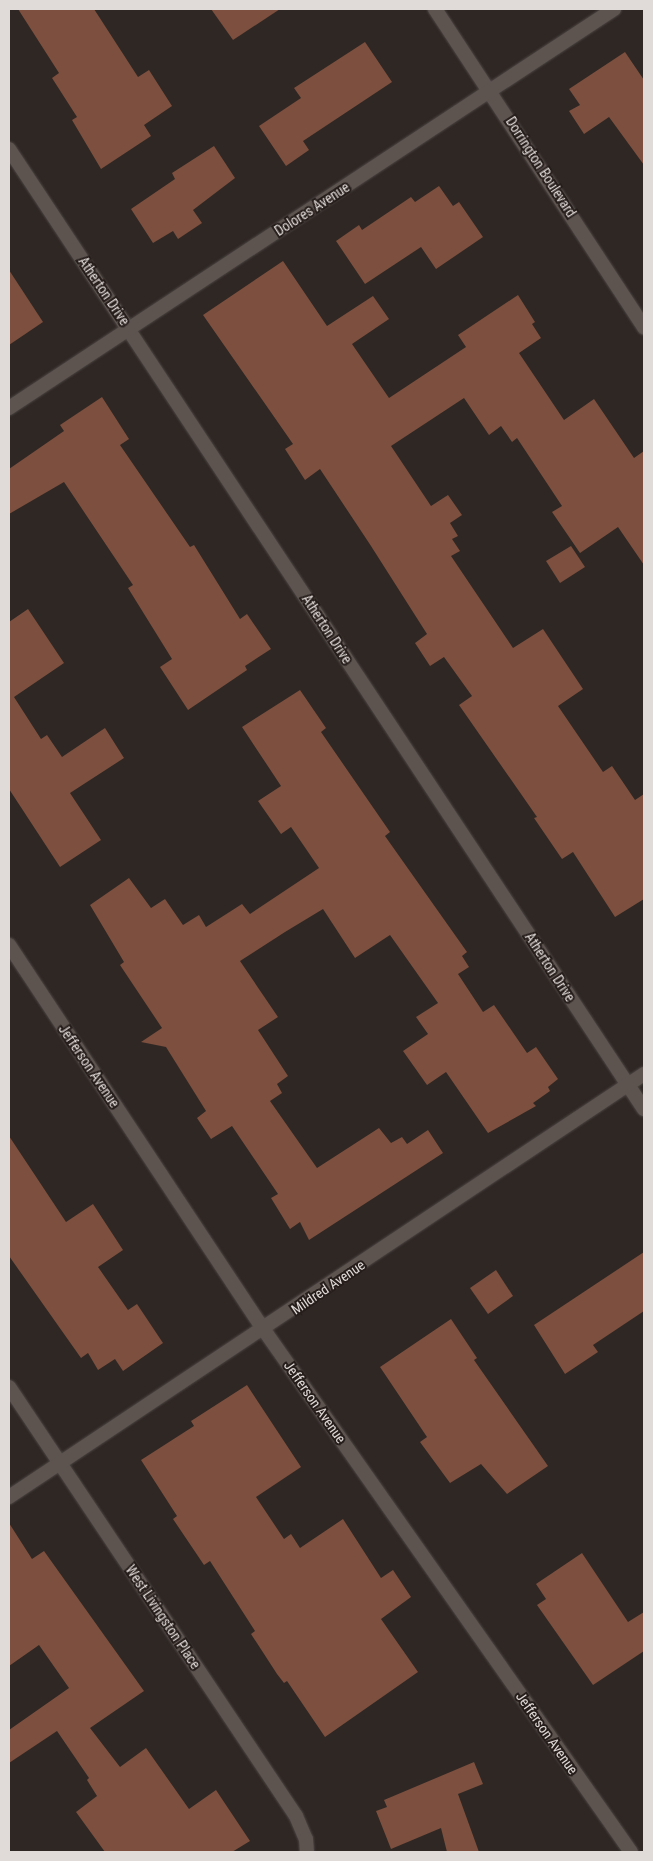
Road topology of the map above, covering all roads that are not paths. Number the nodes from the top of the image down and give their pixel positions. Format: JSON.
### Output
{"nodes":[{"id":1,"x":435,"y":9,"type":"edge"},
{"id":2,"x":614,"y":9,"type":"edge"},
{"id":3,"x":492,"y":92,"type":"junction"},
{"id":4,"x":9,"y":149,"type":"edge"},
{"id":5,"x":644,"y":327,"type":"edge"},
{"id":6,"x":129,"y":329,"type":"junction"},
{"id":7,"x":9,"y":408,"type":"edge"},
{"id":8,"x":9,"y":945,"type":"edge"},
{"id":9,"x":644,"y":1074,"type":"edge"},
{"id":10,"x":628,"y":1085,"type":"junction"},
{"id":11,"x":644,"y":1109,"type":"edge"},
{"id":12,"x":264,"y":1330,"type":"junction"},
{"id":13,"x":9,"y":1387,"type":"edge"},
{"id":14,"x":60,"y":1463,"type":"junction"},
{"id":15,"x":9,"y":1497,"type":"edge"},
{"id":16,"x":307,"y":1852,"type":"edge"},
{"id":17,"x":631,"y":1852,"type":"edge"}],
"edges":[{"from":1,"to":3,"type":"street","name":"Dorrington Boulevard"},
{"from":2,"to":3,"type":"street","name":"Dolores Avenue"},
{"from":3,"to":5,"type":"street","name":"Dorrington Boulevard"},
{"from":3,"to":6,"type":"street","name":"Dolores Avenue"},
{"from":4,"to":6,"type":"street","name":"Atherton Drive"},
{"from":6,"to":7,"type":"street","name":"Dolores Avenue"},
{"from":6,"to":10,"type":"street","name":"Atherton Drive"},
{"from":8,"to":12,"type":"street","name":"Jefferson Avenue"},
{"from":9,"to":10,"type":"street","name":"Mildred Avenue"},
{"from":10,"to":11,"type":"street","name":"Atherton Drive"},
{"from":10,"to":12,"type":"street","name":"Mildred Avenue"},
{"from":12,"to":14,"type":"street","name":"Mildred Avenue"},
{"from":12,"to":17,"type":"street","name":"Jefferson Avenue"},
{"from":13,"to":14,"type":"street","name":"West Livingston Place"},
{"from":14,"to":15,"type":"street","name":"Mildred Avenue"},
{"from":14,"to":16,"type":"street","name":"West Livingston Place"}]}
